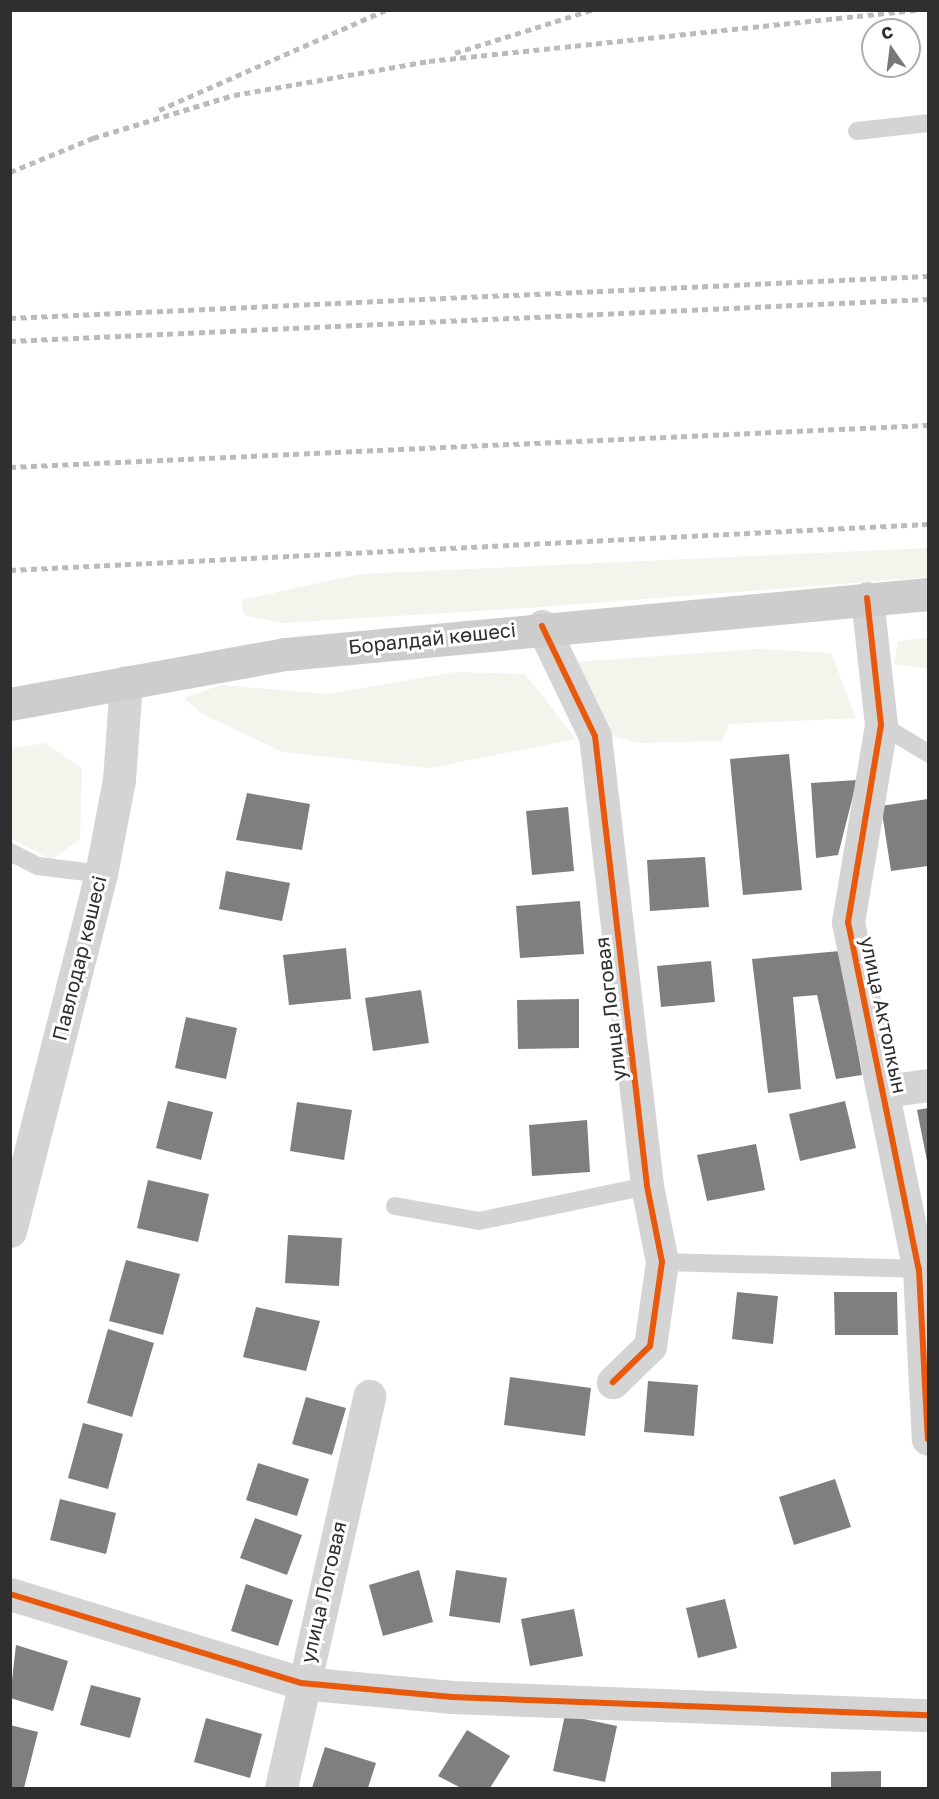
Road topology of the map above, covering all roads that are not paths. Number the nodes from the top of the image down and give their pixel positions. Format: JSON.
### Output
{"nodes":[{"id":1,"x":928,"y":123,"type":"edge"},
{"id":2,"x":857,"y":131,"type":"dead end"},
{"id":3,"x":928,"y":594,"type":"edge"},
{"id":4,"x":867,"y":598,"type":"junction"},
{"id":5,"x":542,"y":626,"type":"junction"},
{"id":6,"x":126,"y":682,"type":"junction"},
{"id":7,"x":10,"y":704,"type":"edge"},
{"id":8,"x":881,"y":725,"type":"junction"},
{"id":9,"x":928,"y":753,"type":"edge"},
{"id":10,"x":10,"y":852,"type":"edge"},
{"id":11,"x":100,"y":874,"type":"junction"},
{"id":12,"x":928,"y":1085,"type":"edge"},
{"id":13,"x":883,"y":1091,"type":"junction"},
{"id":14,"x":647,"y":1186,"type":"junction"},
{"id":15,"x":395,"y":1206,"type":"dead end"},
{"id":16,"x":10,"y":1231,"type":"edge"},
{"id":17,"x":662,"y":1262,"type":"junction"},
{"id":18,"x":924,"y":1269,"type":"edge"},
{"id":19,"x":613,"y":1383,"type":"dead end"},
{"id":20,"x":369,"y":1396,"type":"dead end"},
{"id":21,"x":928,"y":1439,"type":"edge"},
{"id":22,"x":10,"y":1594,"type":"edge"},
{"id":23,"x":301,"y":1683,"type":"junction"},
{"id":24,"x":928,"y":1715,"type":"edge"},
{"id":25,"x":281,"y":1788,"type":"edge"}],
"edges":[{"from":1,"to":2,"type":"lane"},
{"from":3,"to":4,"type":"main road","name":"Боралдай көшесі"},
{"from":4,"to":5,"type":"main road","name":"Боралдай көшесі"},
{"from":4,"to":8,"type":"street","name":"улица Актолкын"},
{"from":5,"to":6,"type":"main road","name":"Боралдай көшесі"},
{"from":5,"to":14,"type":"street","name":"улица Логовая"},
{"from":6,"to":7,"type":"main road","name":"Боралдай көшесі"},
{"from":6,"to":11,"type":"street","name":"Павлодар көшесі"},
{"from":8,"to":9,"type":"lane"},
{"from":8,"to":13,"type":"street","name":"улица Актолкын"},
{"from":10,"to":11,"type":"lane"},
{"from":11,"to":16,"type":"street","name":"Павлодар көшесі"},
{"from":12,"to":13,"type":"street"},
{"from":13,"to":18,"type":"street","name":"улица Актолкын"},
{"from":14,"to":15,"type":"lane"},
{"from":14,"to":17,"type":"street","name":"улица Логовая"},
{"from":17,"to":18,"type":"lane"},
{"from":17,"to":19,"type":"street","name":"улица Логовая"},
{"from":18,"to":21,"type":"street","name":"улица Актолкын"},
{"from":20,"to":23,"type":"street","name":"улица Логовая"},
{"from":22,"to":23,"type":"street"},
{"from":23,"to":24,"type":"street"},
{"from":23,"to":25,"type":"street","name":"улица Логовая"}]}
